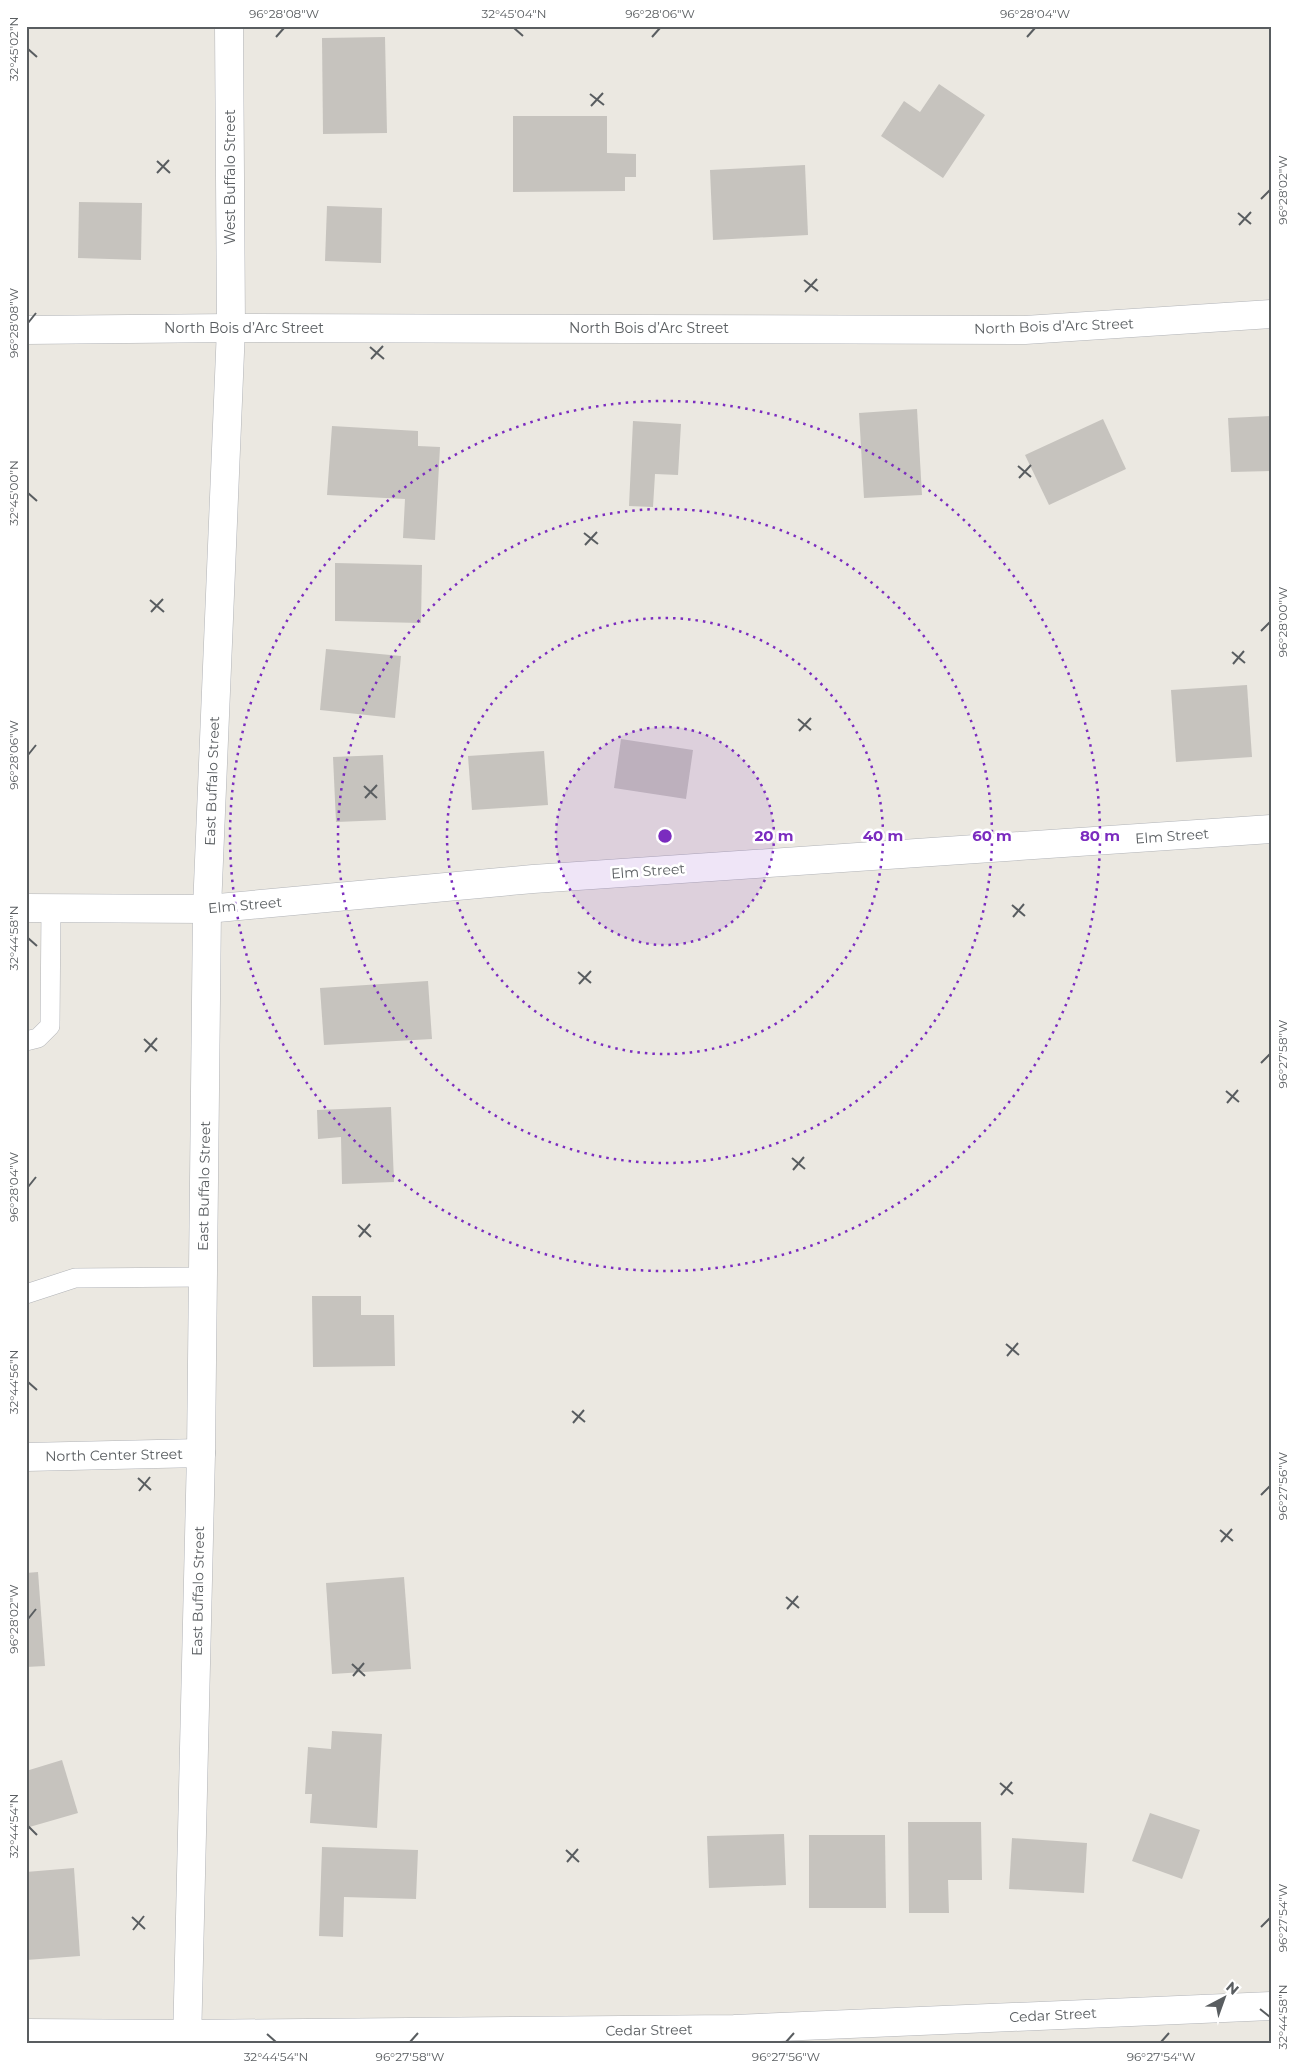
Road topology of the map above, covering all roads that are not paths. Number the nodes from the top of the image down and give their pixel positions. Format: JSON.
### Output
{"nodes":[{"id":1,"x":229,"y":26,"type":"edge"},
{"id":2,"x":1271,"y":314,"type":"edge"},
{"id":3,"x":231,"y":328,"type":"junction"},
{"id":4,"x":26,"y":330,"type":"edge"},
{"id":5,"x":1271,"y":829,"type":"edge"},
{"id":6,"x":39,"y":908,"type":"edge"},
{"id":7,"x":207,"y":908,"type":"junction"},
{"id":8,"x":26,"y":1041,"type":"edge"},
{"id":9,"x":203,"y":1277,"type":"junction"},
{"id":10,"x":26,"y":1294,"type":"edge"},
{"id":11,"x":201,"y":1453,"type":"junction"},
{"id":12,"x":26,"y":1457,"type":"edge"},
{"id":13,"x":1271,"y":2006,"type":"edge"},
{"id":14,"x":26,"y":2033,"type":"edge"},
{"id":15,"x":734,"y":2036,"type":"edge"},
{"id":16,"x":187,"y":2039,"type":"edge"}],
"edges":[{"from":1,"to":3,"type":"street","name":"West Buffalo Street"},
{"from":2,"to":3,"type":"street","name":"North Bois d’Arc Street"},
{"from":3,"to":4,"type":"street","name":"North Bois d’Arc Street"},
{"from":3,"to":7,"type":"street","name":"East Buffalo Street"},
{"from":5,"to":7,"type":"street","name":"Elm Street"},
{"from":6,"to":7,"type":"street","name":"Elm Street"},
{"from":6,"to":8,"type":"lane"},
{"from":7,"to":9,"type":"street","name":"East Buffalo Street"},
{"from":9,"to":10,"type":"lane"},
{"from":9,"to":11,"type":"street","name":"East Buffalo Street"},
{"from":11,"to":12,"type":"street","name":"North Center Street"},
{"from":11,"to":16,"type":"street","name":"East Buffalo Street"},
{"from":13,"to":15,"type":"street","name":"Cedar Street"},
{"from":14,"to":16,"type":"street","name":"Cedar Street"},
{"from":15,"to":16,"type":"street","name":"Cedar Street"}]}
